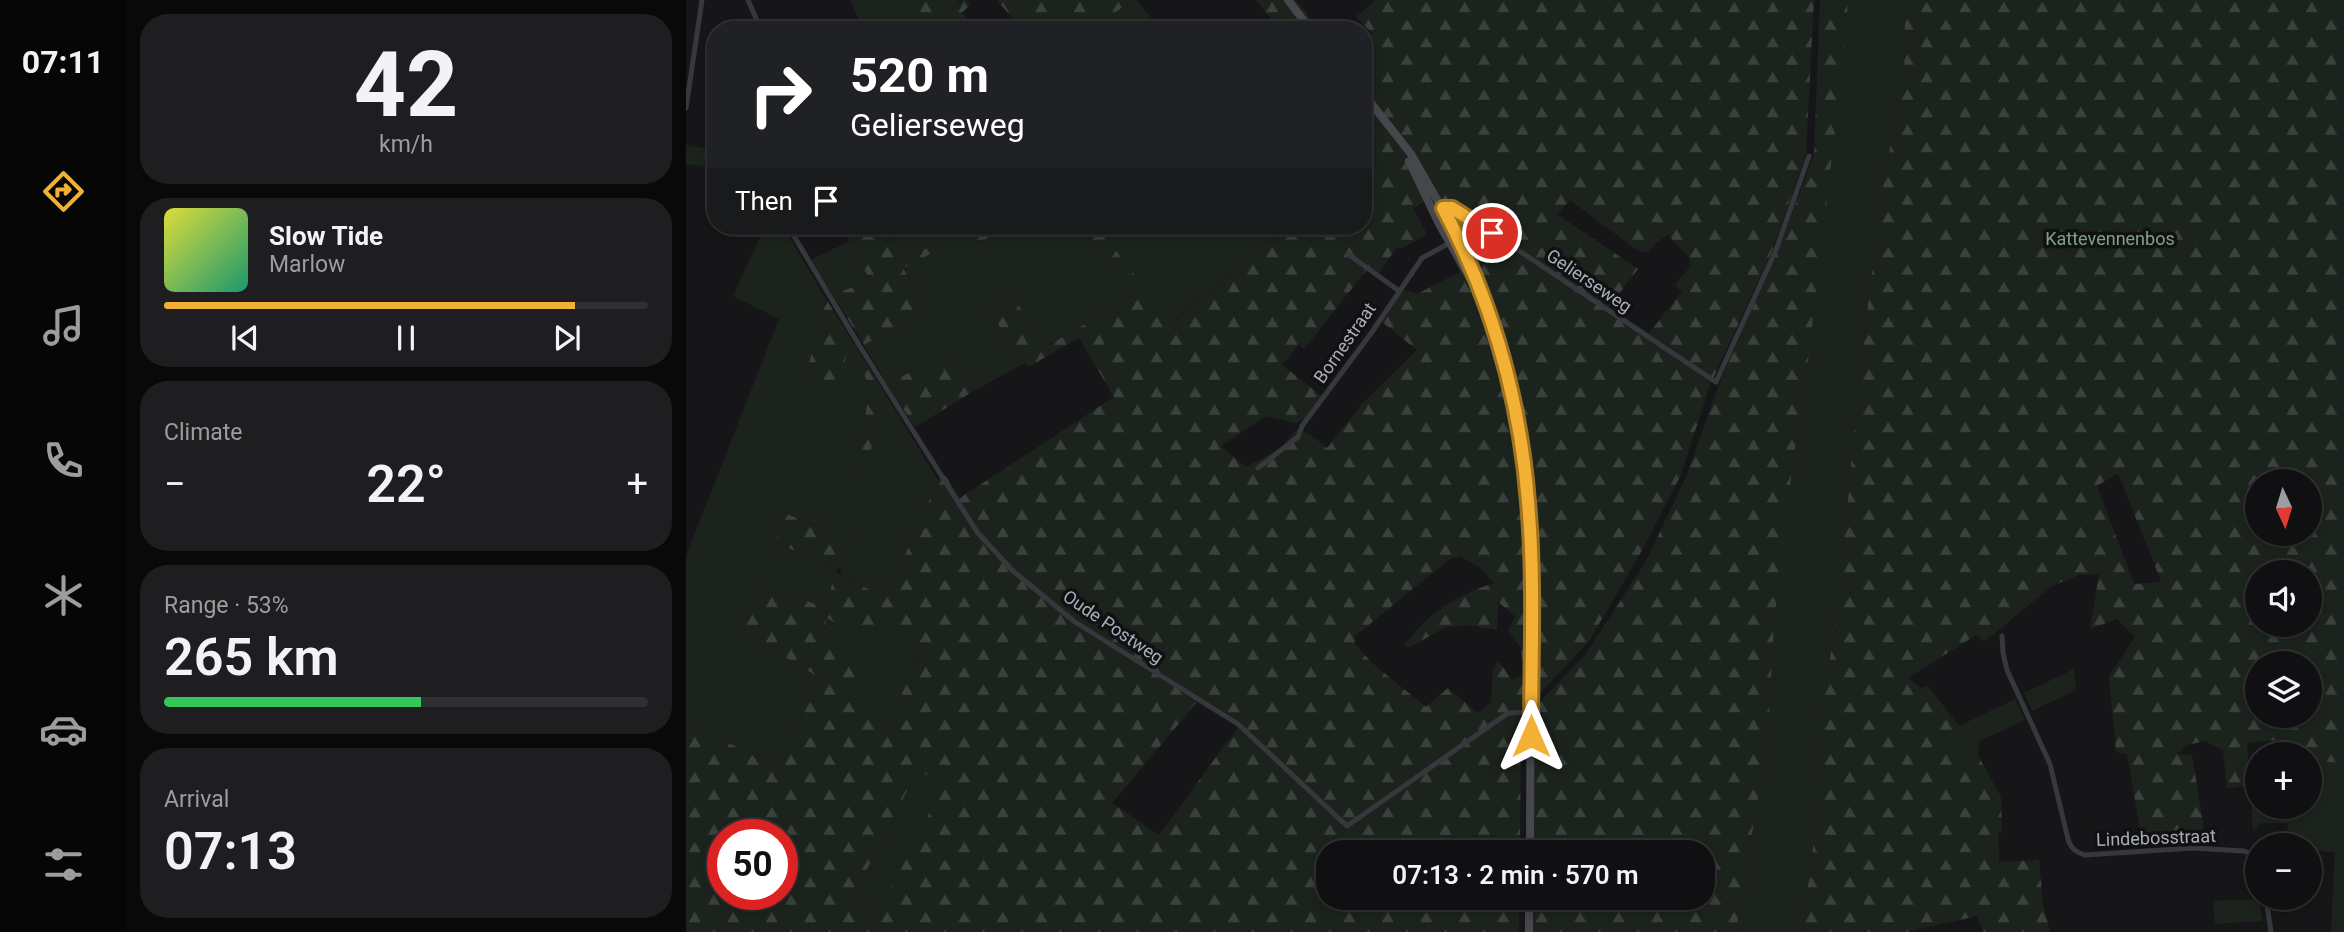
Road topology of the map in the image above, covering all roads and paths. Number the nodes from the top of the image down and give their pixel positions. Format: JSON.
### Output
{"nodes":[{"id":1,"x":702,"y":0,"type":"edge"},
{"id":2,"x":748,"y":0,"type":"edge"},
{"id":3,"x":1287,"y":0,"type":"edge"},
{"id":4,"x":757,"y":21,"type":"edge"},
{"id":5,"x":1304,"y":21,"type":"edge"},
{"id":6,"x":1372,"y":105,"type":"edge"},
{"id":7,"x":686,"y":108,"type":"edge"},
{"id":8,"x":1393,"y":132,"type":"junction"},
{"id":9,"x":1809,"y":156,"type":"dead end"},
{"id":10,"x":1443,"y":208,"type":"junction"},
{"id":11,"x":793,"y":235,"type":"edge"},
{"id":12,"x":1458,"y":238,"type":"junction"},
{"id":13,"x":1449,"y":243,"type":"junction"},
{"id":14,"x":1348,"y":254,"type":"dead end"},
{"id":15,"x":1399,"y":290,"type":"junction"},
{"id":16,"x":1485,"y":307,"type":"junction"},
{"id":17,"x":1258,"y":468,"type":"dead end"},
{"id":18,"x":2001,"y":636,"type":"dead end"},
{"id":19,"x":1531,"y":712,"type":"junction"},
{"id":20,"x":1530,"y":840,"type":"edge"},
{"id":21,"x":2245,"y":851,"type":"edge"},
{"id":22,"x":1529,"y":910,"type":"edge"},
{"id":23,"x":2268,"y":910,"type":"edge"},
{"id":24,"x":1529,"y":932,"type":"edge"},
{"id":25,"x":2271,"y":932,"type":"edge"}],
"edges":[{"from":1,"to":7,"type":"street"},
{"from":2,"to":4,"type":"street"},
{"from":3,"to":5,"type":"main road"},
{"from":6,"to":8,"type":"main road"},
{"from":8,"to":10,"type":"main road"},
{"from":8,"to":13,"type":"main road"},
{"from":9,"to":10,"type":"street","name":"Gelierseweg"},
{"from":10,"to":12,"type":"main road"},
{"from":11,"to":19,"type":"street","name":"Oude Postweg"},
{"from":12,"to":13,"type":"street","name":"Bornestraat"},
{"from":12,"to":16,"type":"main road"},
{"from":13,"to":15,"type":"street","name":"Bornestraat"},
{"from":13,"to":16,"type":"main road"},
{"from":14,"to":15,"type":"street"},
{"from":15,"to":17,"type":"street","name":"Bornestraat"},
{"from":16,"to":19,"type":"main road"},
{"from":18,"to":21,"type":"street","name":"Lindebosstraat"},
{"from":19,"to":20,"type":"main road"},
{"from":22,"to":24,"type":"main road"},
{"from":23,"to":25,"type":"street"}]}
